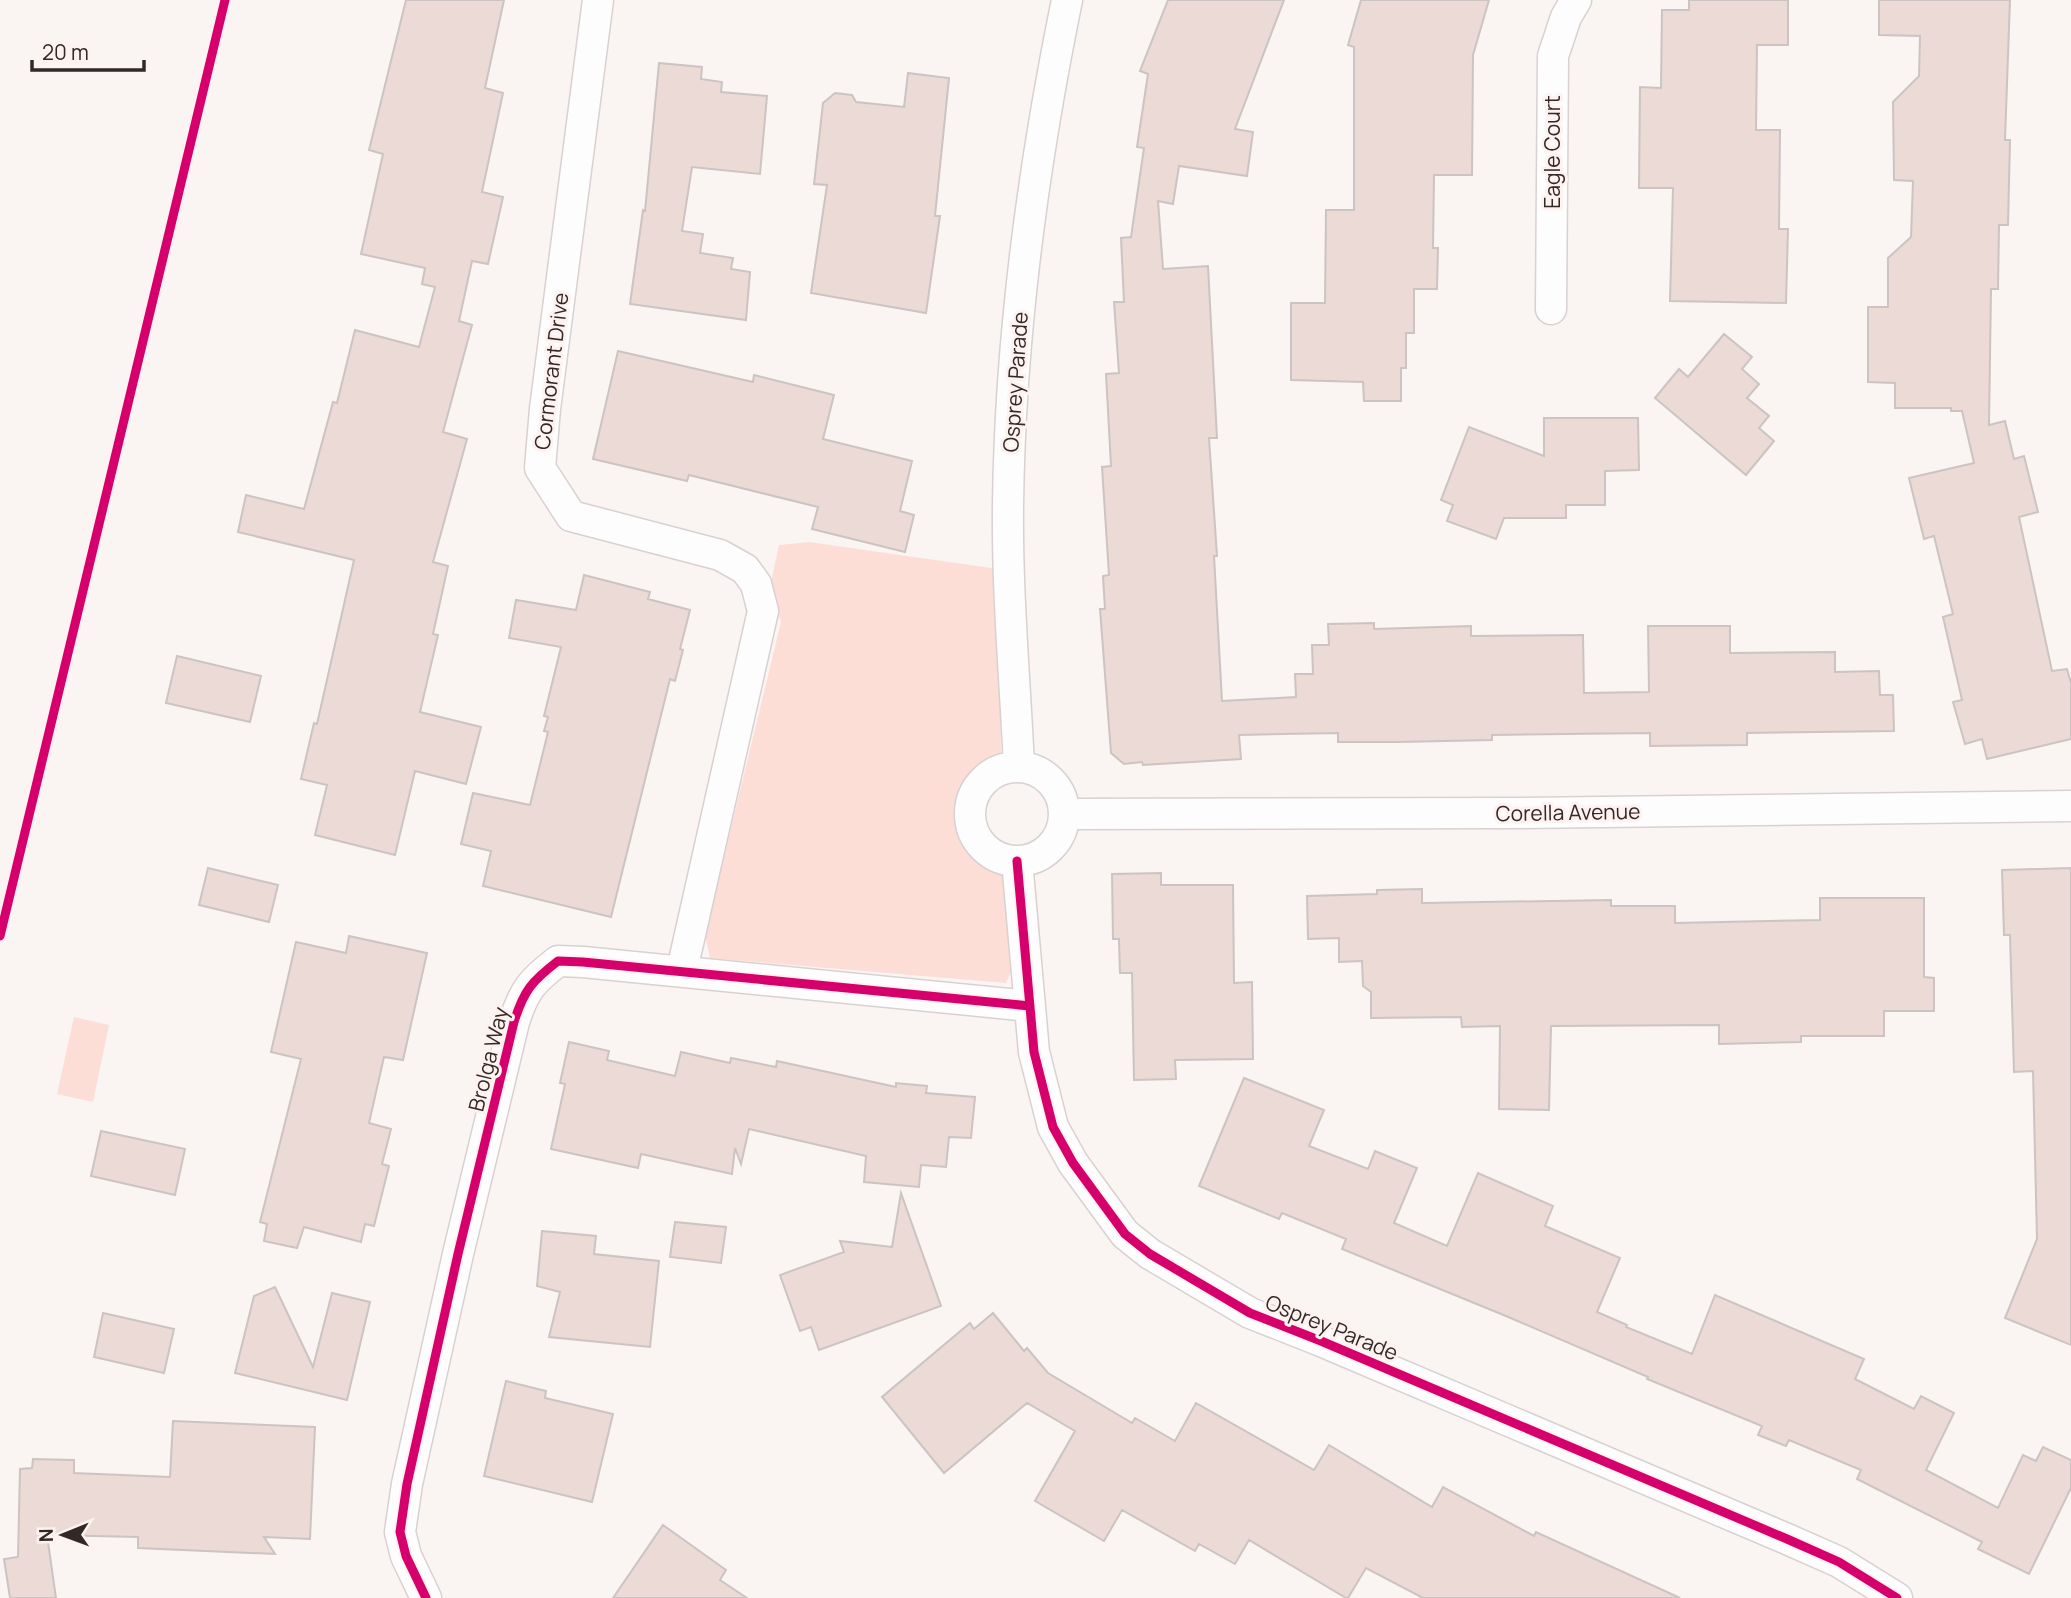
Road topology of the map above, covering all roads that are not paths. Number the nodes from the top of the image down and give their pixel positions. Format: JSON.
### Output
{"nodes":[{"id":1,"x":598,"y":0,"type":"edge"},
{"id":2,"x":1067,"y":0,"type":"edge"},
{"id":3,"x":1576,"y":0,"type":"edge"},
{"id":4,"x":1552,"y":309,"type":"dead end"},
{"id":5,"x":1019,"y":767,"type":"junction"},
{"id":6,"x":2071,"y":806,"type":"edge"},
{"id":7,"x":1065,"y":814,"type":"junction"},
{"id":8,"x":1017,"y":861,"type":"junction"},
{"id":9,"x":682,"y":970,"type":"junction"},
{"id":10,"x":1030,"y":1006,"type":"junction"},
{"id":11,"x":426,"y":1598,"type":"edge"},
{"id":12,"x":1897,"y":1598,"type":"edge"}],
"edges":[{"from":1,"to":9,"type":"street","name":"Cormorant Drive"},
{"from":2,"to":5,"type":"street","name":"Osprey Parade"},
{"from":3,"to":4,"type":"street","name":"Eagle Court"},
{"from":5,"to":7,"type":"street"},
{"from":5,"to":8,"type":"street"},
{"from":6,"to":7,"type":"street","name":"Corella Avenue"},
{"from":7,"to":8,"type":"street"},
{"from":8,"to":10,"type":"street","name":"Osprey Parade"},
{"from":9,"to":10,"type":"street","name":"Brolga Way"},
{"from":9,"to":11,"type":"street","name":"Brolga Way"},
{"from":10,"to":12,"type":"street","name":"Osprey Parade"}]}
